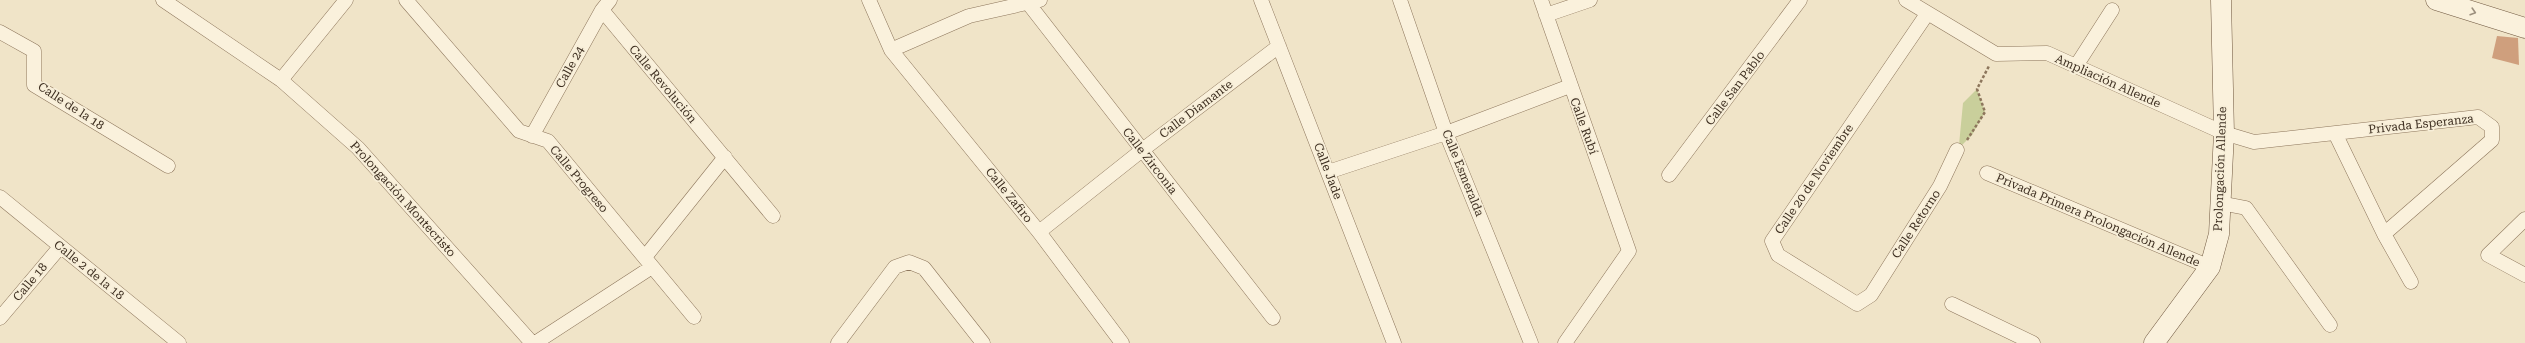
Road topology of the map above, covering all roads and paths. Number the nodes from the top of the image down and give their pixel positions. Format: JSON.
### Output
{"nodes":[{"id":1,"x":163,"y":0,"type":"edge"},
{"id":2,"x":346,"y":0,"type":"edge"},
{"id":3,"x":406,"y":0,"type":"edge"},
{"id":4,"x":869,"y":0,"type":"edge"},
{"id":5,"x":1261,"y":0,"type":"edge"},
{"id":6,"x":1400,"y":0,"type":"edge"},
{"id":7,"x":1541,"y":0,"type":"edge"},
{"id":8,"x":1590,"y":0,"type":"edge"},
{"id":9,"x":1800,"y":0,"type":"edge"},
{"id":10,"x":1906,"y":0,"type":"edge"},
{"id":11,"x":2221,"y":0,"type":"edge"},
{"id":12,"x":2436,"y":0,"type":"edge"},
{"id":13,"x":1034,"y":2,"type":"edge"},
{"id":14,"x":606,"y":5,"type":"edge"},
{"id":15,"x":2112,"y":10,"type":"dead end"},
{"id":16,"x":1927,"y":14,"type":"junction"},
{"id":17,"x":1546,"y":15,"type":"junction"},
{"id":18,"x":2525,"y":28,"type":"edge"},
{"id":19,"x":0,"y":32,"type":"edge"},
{"id":20,"x":1279,"y":46,"type":"junction"},
{"id":21,"x":891,"y":50,"type":"junction"},
{"id":22,"x":1996,"y":54,"type":"junction"},
{"id":23,"x":2076,"y":66,"type":"junction"},
{"id":24,"x":281,"y":80,"type":"junction"},
{"id":25,"x":1570,"y":86,"type":"junction"},
{"id":26,"x":1446,"y":133,"type":"junction"},
{"id":27,"x":2224,"y":133,"type":"junction"},
{"id":28,"x":2335,"y":133,"type":"junction"},
{"id":29,"x":532,"y":136,"type":"junction"},
{"id":30,"x":1141,"y":150,"type":"junction"},
{"id":31,"x":1957,"y":150,"type":"joint"},
{"id":32,"x":725,"y":157,"type":"junction"},
{"id":33,"x":168,"y":166,"type":"dead end"},
{"id":34,"x":1328,"y":172,"type":"junction"},
{"id":35,"x":1987,"y":173,"type":"dead end"},
{"id":36,"x":1669,"y":175,"type":"dead end"},
{"id":37,"x":0,"y":197,"type":"edge"},
{"id":38,"x":2220,"y":203,"type":"junction"},
{"id":39,"x":773,"y":216,"type":"dead end"},
{"id":40,"x":2525,"y":219,"type":"edge"},
{"id":41,"x":1039,"y":232,"type":"junction"},
{"id":42,"x":2384,"y":234,"type":"junction"},
{"id":43,"x":60,"y":246,"type":"junction"},
{"id":44,"x":649,"y":262,"type":"junction"},
{"id":45,"x":2210,"y":267,"type":"junction"},
{"id":46,"x":2525,"y":275,"type":"edge"},
{"id":47,"x":2411,"y":282,"type":"dead end"},
{"id":48,"x":1871,"y":295,"type":"joint"},
{"id":49,"x":1952,"y":304,"type":"dead end"},
{"id":50,"x":0,"y":318,"type":"edge"},
{"id":51,"x":694,"y":318,"type":"dead end"},
{"id":52,"x":1273,"y":318,"type":"dead end"},
{"id":53,"x":2330,"y":324,"type":"dead end"},
{"id":54,"x":179,"y":343,"type":"edge"},
{"id":55,"x":533,"y":343,"type":"edge"},
{"id":56,"x":838,"y":343,"type":"edge"},
{"id":57,"x":983,"y":343,"type":"edge"},
{"id":58,"x":1122,"y":343,"type":"edge"},
{"id":59,"x":1394,"y":343,"type":"edge"},
{"id":60,"x":1531,"y":343,"type":"edge"},
{"id":61,"x":1565,"y":343,"type":"edge"},
{"id":62,"x":2033,"y":343,"type":"edge"},
{"id":63,"x":2154,"y":343,"type":"edge"}],
"edges":[{"from":1,"to":24,"type":"street","name":"Prolongación Montecristo"},
{"from":2,"to":24,"type":"street"},
{"from":3,"to":29,"type":"street","name":"Calle Progreso"},
{"from":4,"to":21,"type":"street","name":"Calle Zafiro"},
{"from":5,"to":20,"type":"street","name":"Calle Jade"},
{"from":6,"to":26,"type":"street","name":"Calle Esmeralda"},
{"from":7,"to":17,"type":"street","name":"Calle Rubí"},
{"from":8,"to":17,"type":"street"},
{"from":9,"to":36,"type":"street","name":"Calle San Pablo"},
{"from":10,"to":16,"type":"street"},
{"from":11,"to":27,"type":"street","name":"Prolongación Allende"},
{"from":12,"to":18,"type":"street","one_way":true},
{"from":13,"to":21,"type":"street"},
{"from":13,"to":30,"type":"street","name":"Calle Zirconia"},
{"from":14,"to":29,"type":"street","name":"Calle 24"},
{"from":14,"to":32,"type":"street","name":"Calle Revolución"},
{"from":15,"to":23,"type":"street"},
{"from":16,"to":22,"type":"street"},
{"from":16,"to":48,"type":"street","name":"Calle 20 de Noviembre"},
{"from":17,"to":25,"type":"street","name":"Calle Rubí"},
{"from":19,"to":33,"type":"street","name":"Calle de la 18"},
{"from":20,"to":30,"type":"street","name":"Calle Diamante"},
{"from":20,"to":34,"type":"street","name":"Calle Jade"},
{"from":21,"to":41,"type":"street","name":"Calle Zafiro"},
{"from":22,"to":23,"type":"street","name":"Ampliación Allende"},
{"from":22,"to":31,"type":"path"},
{"from":23,"to":27,"type":"street","name":"Ampliación Allende"},
{"from":24,"to":55,"type":"street","name":"Prolongación Montecristo"},
{"from":25,"to":26,"type":"street"},
{"from":25,"to":61,"type":"street","name":"Calle Rubí"},
{"from":26,"to":34,"type":"street"},
{"from":26,"to":60,"type":"street","name":"Calle Esmeralda"},
{"from":27,"to":28,"type":"street","name":"Privada Esperanza"},
{"from":27,"to":38,"type":"street","name":"Prolongación Allende"},
{"from":28,"to":42,"type":"street"},
{"from":28,"to":42,"type":"street","name":"Privada Esperanza"},
{"from":29,"to":44,"type":"street","name":"Calle Progreso"},
{"from":30,"to":41,"type":"street","name":"Calle Diamante"},
{"from":30,"to":52,"type":"street","name":"Calle Zirconia"},
{"from":31,"to":48,"type":"street","name":"Calle Retorno"},
{"from":32,"to":39,"type":"street","name":"Calle Revolución"},
{"from":32,"to":44,"type":"street"},
{"from":34,"to":59,"type":"street","name":"Calle Jade"},
{"from":35,"to":45,"type":"street","name":"Privada Primera Prolongación Allende"},
{"from":37,"to":43,"type":"street","name":"Calle 2 de la 18"},
{"from":38,"to":45,"type":"street","name":"Prolongación Allende"},
{"from":38,"to":53,"type":"street"},
{"from":40,"to":46,"type":"street"},
{"from":41,"to":58,"type":"street","name":"Calle Zafiro"},
{"from":42,"to":47,"type":"street"},
{"from":43,"to":50,"type":"street","name":"Calle 18"},
{"from":43,"to":54,"type":"street","name":"Calle 2 de la 18"},
{"from":44,"to":51,"type":"street","name":"Calle Progreso"},
{"from":44,"to":55,"type":"street"},
{"from":45,"to":63,"type":"street","name":"Prolongación Allende"},
{"from":49,"to":62,"type":"street"},
{"from":56,"to":57,"type":"street"}]}
